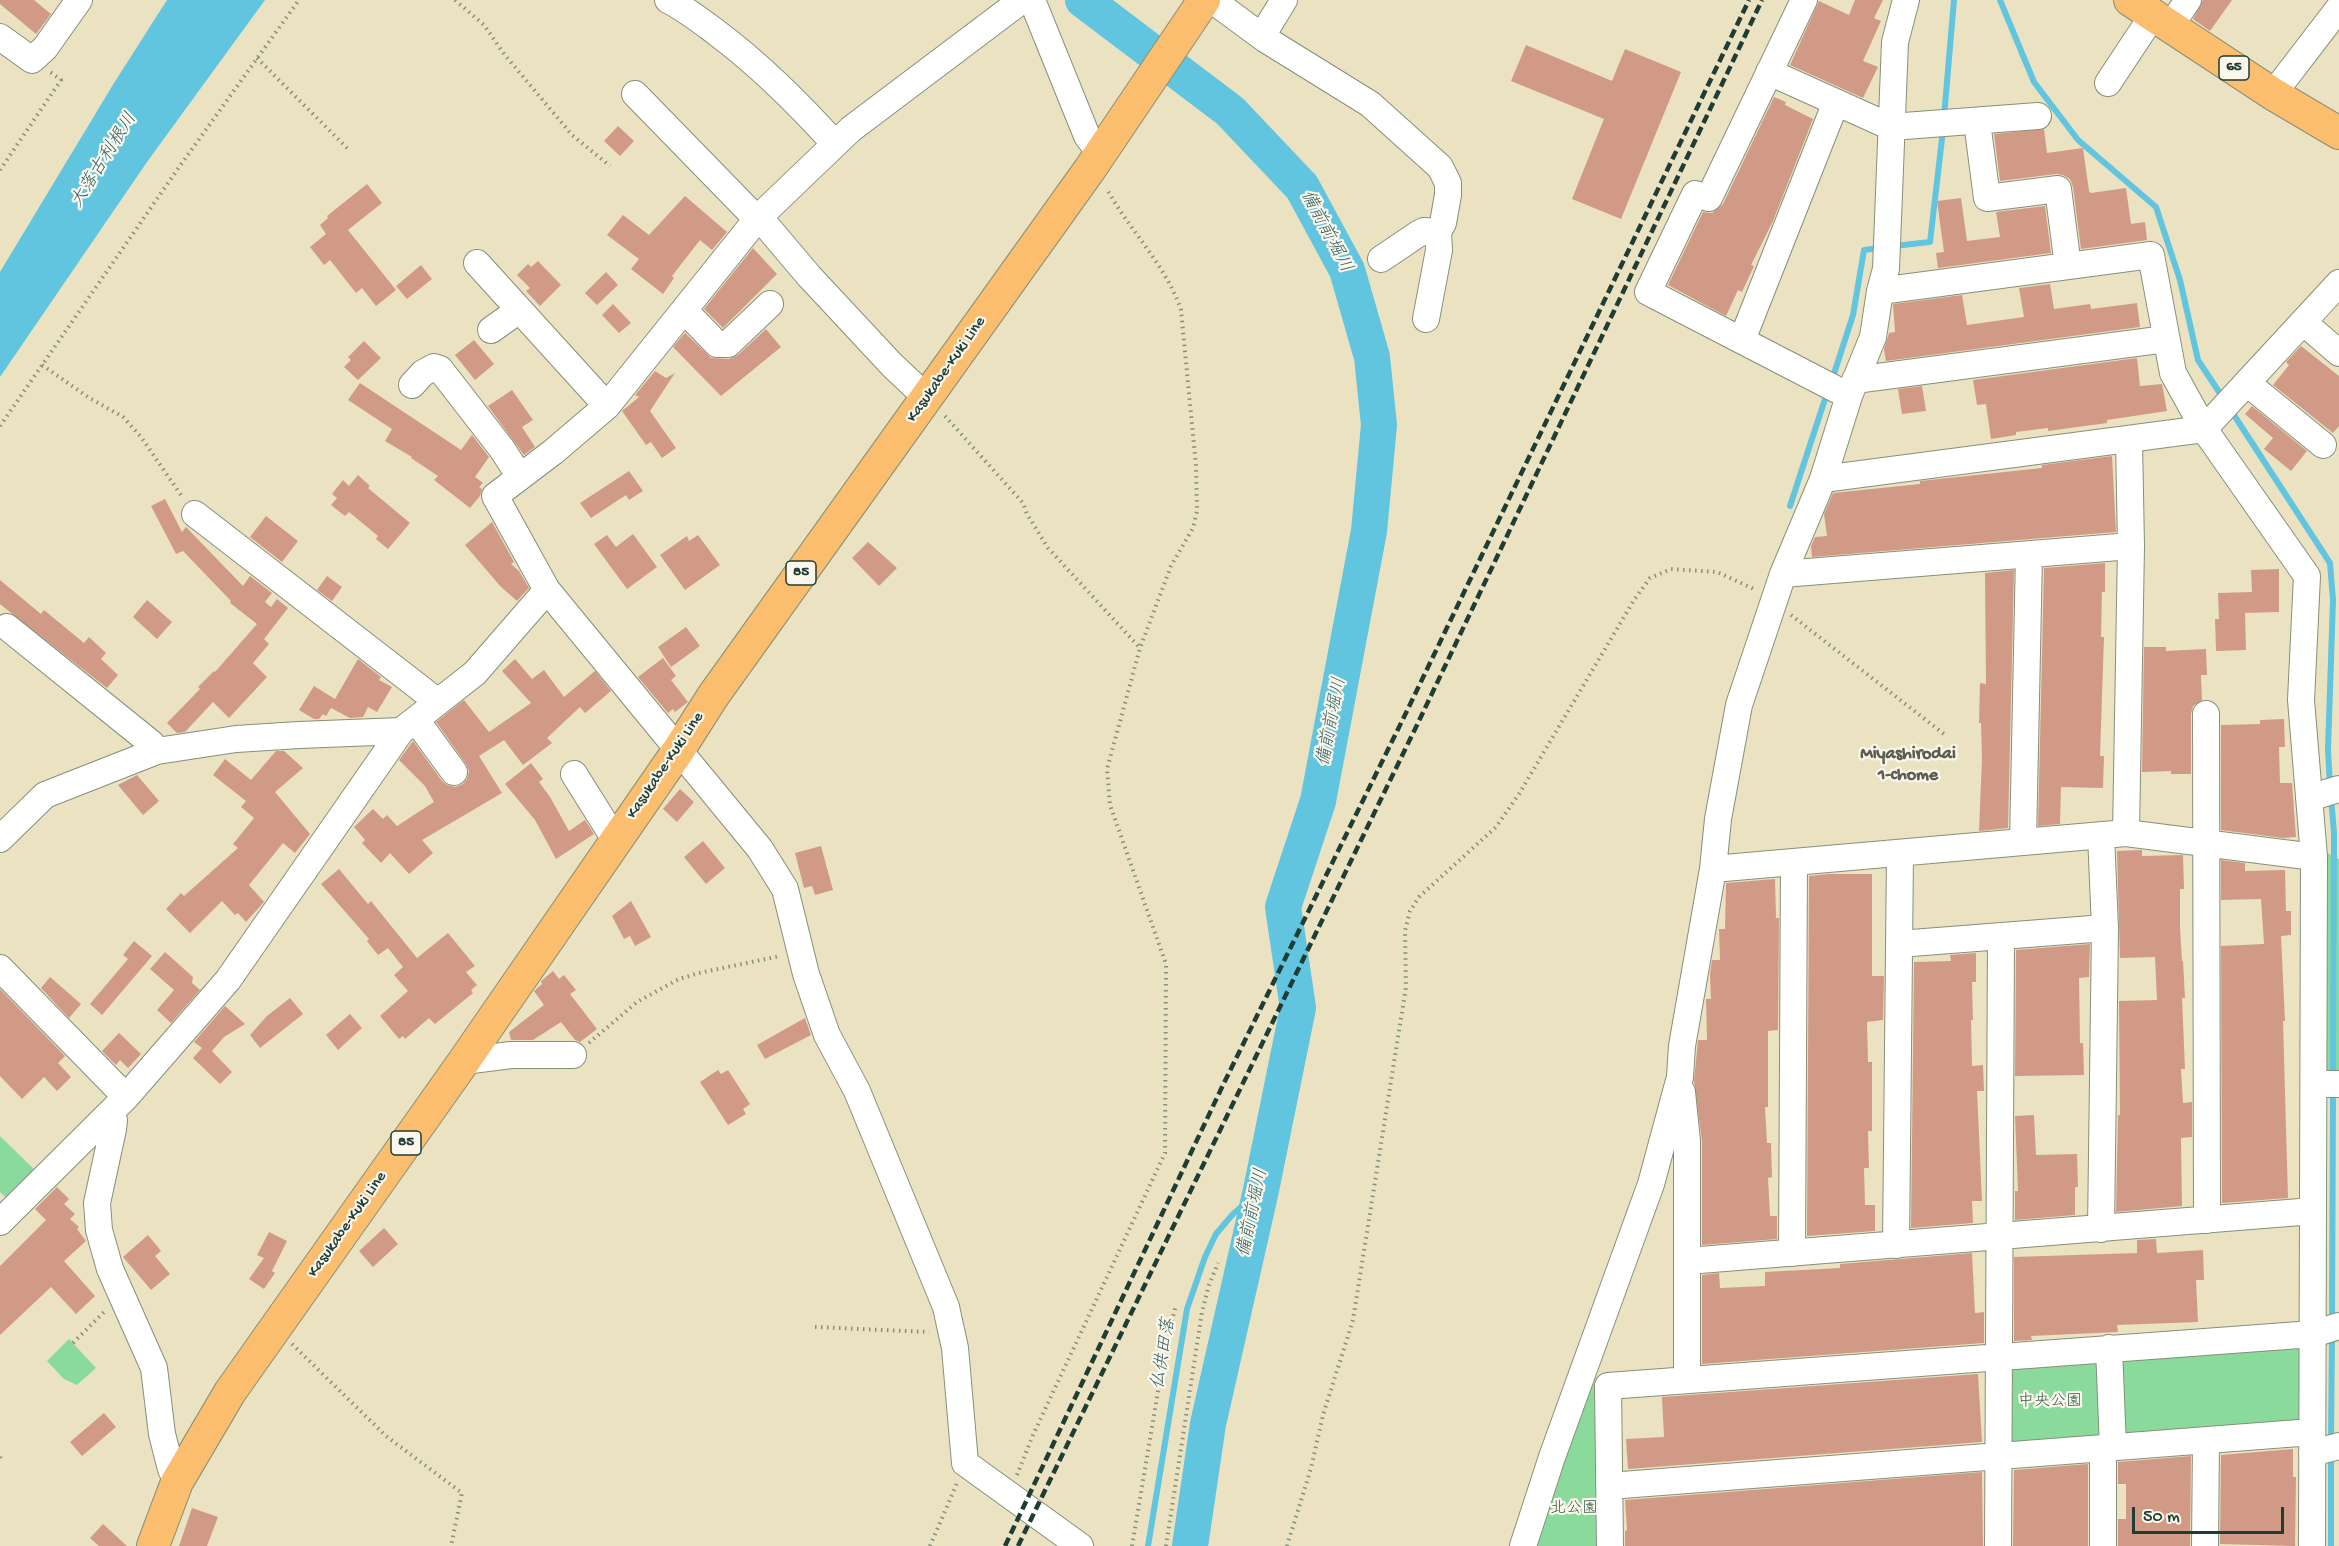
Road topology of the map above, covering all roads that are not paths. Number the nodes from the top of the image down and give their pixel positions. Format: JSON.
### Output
{"nodes":[{"id":1,"x":79,"y":0,"type":"edge"},
{"id":2,"x":668,"y":0,"type":"edge"},
{"id":3,"x":1022,"y":0,"type":"edge"},
{"id":4,"x":1032,"y":0,"type":"edge"},
{"id":5,"x":1204,"y":0,"type":"edge"},
{"id":6,"x":1212,"y":0,"type":"edge"},
{"id":7,"x":1284,"y":0,"type":"edge"},
{"id":8,"x":1804,"y":0,"type":"edge"},
{"id":9,"x":1906,"y":0,"type":"edge"},
{"id":10,"x":2339,"y":8,"type":"edge"},
{"id":11,"x":2161,"y":10,"type":"edge"},
{"id":12,"x":1262,"y":36,"type":"junction"},
{"id":13,"x":0,"y":38,"type":"edge"},
{"id":14,"x":1769,"y":72,"type":"junction"},
{"id":15,"x":2108,"y":83,"type":"dead end"},
{"id":16,"x":635,"y":94,"type":"dead end"},
{"id":17,"x":2273,"y":94,"type":"junction"},
{"id":18,"x":1836,"y":102,"type":"junction"},
{"id":19,"x":2038,"y":116,"type":"dead end"},
{"id":20,"x":1977,"y":122,"type":"junction"},
{"id":21,"x":1891,"y":127,"type":"junction"},
{"id":22,"x":2339,"y":133,"type":"edge"},
{"id":23,"x":836,"y":144,"type":"junction"},
{"id":24,"x":1095,"y":161,"type":"junction"},
{"id":25,"x":757,"y":219,"type":"junction"},
{"id":26,"x":1438,"y":232,"type":"junction"},
{"id":27,"x":1381,"y":259,"type":"dead end"},
{"id":28,"x":477,"y":263,"type":"dead end"},
{"id":29,"x":2068,"y":266,"type":"junction"},
{"id":30,"x":2339,"y":283,"type":"edge"},
{"id":31,"x":1880,"y":291,"type":"junction"},
{"id":32,"x":770,"y":304,"type":"dead end"},
{"id":33,"x":519,"y":310,"type":"junction"},
{"id":34,"x":684,"y":310,"type":"junction"},
{"id":35,"x":1426,"y":319,"type":"dead end"},
{"id":36,"x":2303,"y":322,"type":"junction"},
{"id":37,"x":492,"y":330,"type":"dead end"},
{"id":38,"x":2166,"y":339,"type":"junction"},
{"id":39,"x":1742,"y":340,"type":"junction"},
{"id":40,"x":2339,"y":352,"type":"edge"},
{"id":41,"x":2247,"y":383,"type":"junction"},
{"id":42,"x":412,"y":385,"type":"dead end"},
{"id":43,"x":1852,"y":388,"type":"junction"},
{"id":44,"x":927,"y":398,"type":"junction"},
{"id":45,"x":607,"y":406,"type":"junction"},
{"id":46,"x":2204,"y":429,"type":"junction"},
{"id":47,"x":2129,"y":440,"type":"junction"},
{"id":48,"x":2323,"y":445,"type":"dead end"},
{"id":49,"x":520,"y":477,"type":"junction"},
{"id":50,"x":1823,"y":478,"type":"junction"},
{"id":51,"x":195,"y":514,"type":"road end"},
{"id":52,"x":2131,"y":546,"type":"junction"},
{"id":53,"x":2029,"y":555,"type":"junction"},
{"id":54,"x":1783,"y":574,"type":"junction"},
{"id":55,"x":547,"y":590,"type":"junction"},
{"id":56,"x":7,"y":627,"type":"dead end"},
{"id":57,"x":438,"y":702,"type":"junction"},
{"id":58,"x":2205,"y":714,"type":"dead end"},
{"id":59,"x":408,"y":725,"type":"junction"},
{"id":60,"x":157,"y":751,"type":"junction"},
{"id":61,"x":678,"y":751,"type":"junction"},
{"id":62,"x":454,"y":771,"type":"dead end"},
{"id":63,"x":574,"y":774,"type":"dead end"},
{"id":64,"x":2339,"y":789,"type":"edge"},
{"id":65,"x":2309,"y":798,"type":"junction"},
{"id":66,"x":2126,"y":833,"type":"junction"},
{"id":67,"x":2101,"y":835,"type":"junction"},
{"id":68,"x":0,"y":839,"type":"edge"},
{"id":69,"x":616,"y":841,"type":"junction"},
{"id":70,"x":2023,"y":842,"type":"junction"},
{"id":71,"x":2206,"y":843,"type":"junction"},
{"id":72,"x":1900,"y":853,"type":"junction"},
{"id":73,"x":2314,"y":856,"type":"junction"},
{"id":74,"x":1794,"y":862,"type":"junction"},
{"id":75,"x":1713,"y":869,"type":"junction"},
{"id":76,"x":2105,"y":928,"type":"junction"},
{"id":77,"x":2001,"y":937,"type":"junction"},
{"id":78,"x":1899,"y":944,"type":"junction"},
{"id":79,"x":0,"y":968,"type":"edge"},
{"id":80,"x":573,"y":1055,"type":"road end"},
{"id":81,"x":464,"y":1061,"type":"junction"},
{"id":82,"x":1680,"y":1077,"type":"junction"},
{"id":83,"x":2314,"y":1084,"type":"junction"},
{"id":84,"x":2339,"y":1084,"type":"edge"},
{"id":85,"x":119,"y":1104,"type":"junction"},
{"id":86,"x":2313,"y":1211,"type":"junction"},
{"id":87,"x":2207,"y":1220,"type":"junction"},
{"id":88,"x":0,"y":1222,"type":"edge"},
{"id":89,"x":2101,"y":1229,"type":"junction"},
{"id":90,"x":1998,"y":1237,"type":"junction"},
{"id":91,"x":1896,"y":1245,"type":"junction"},
{"id":92,"x":1792,"y":1253,"type":"junction"},
{"id":93,"x":1687,"y":1261,"type":"junction"},
{"id":94,"x":2339,"y":1326,"type":"edge"},
{"id":95,"x":2313,"y":1334,"type":"junction"},
{"id":96,"x":2109,"y":1348,"type":"junction"},
{"id":97,"x":1999,"y":1356,"type":"junction"},
{"id":98,"x":1687,"y":1380,"type":"junction"},
{"id":99,"x":2206,"y":1441,"type":"junction"},
{"id":100,"x":2312,"y":1443,"type":"junction"},
{"id":101,"x":2339,"y":1446,"type":"edge"},
{"id":102,"x":2108,"y":1448,"type":"junction"},
{"id":103,"x":1998,"y":1456,"type":"junction"},
{"id":104,"x":177,"y":1482,"type":"junction"},
{"id":105,"x":1609,"y":1486,"type":"junction"},
{"id":106,"x":153,"y":1546,"type":"edge"},
{"id":107,"x":1080,"y":1546,"type":"edge"},
{"id":108,"x":1523,"y":1546,"type":"edge"},
{"id":109,"x":1610,"y":1546,"type":"edge"},
{"id":110,"x":1998,"y":1546,"type":"edge"},
{"id":111,"x":2103,"y":1546,"type":"edge"},
{"id":112,"x":2205,"y":1546,"type":"edge"},
{"id":113,"x":2312,"y":1546,"type":"edge"}],
"edges":[{"from":1,"to":13,"type":"street"},
{"from":2,"to":23,"type":"street"},
{"from":3,"to":23,"type":"street"},
{"from":4,"to":24,"type":"street"},
{"from":5,"to":24,"type":"main road","name":"Kasukabe-Kuki Line","number":"85"},
{"from":6,"to":12,"type":"street"},
{"from":7,"to":12,"type":"street"},
{"from":8,"to":14,"type":"street"},
{"from":9,"to":21,"type":"street"},
{"from":10,"to":17,"type":"street"},
{"from":11,"to":15,"type":"street"},
{"from":11,"to":17,"type":"main road","number":"65"},
{"from":12,"to":26,"type":"street"},
{"from":14,"to":18,"type":"street"},
{"from":14,"to":39,"type":"street"},
{"from":16,"to":25,"type":"street"},
{"from":17,"to":22,"type":"main road","number":"65"},
{"from":18,"to":21,"type":"street"},
{"from":18,"to":39,"type":"street"},
{"from":19,"to":20,"type":"street"},
{"from":20,"to":21,"type":"street"},
{"from":20,"to":29,"type":"street"},
{"from":21,"to":31,"type":"street"},
{"from":23,"to":25,"type":"street"},
{"from":24,"to":44,"type":"main road","name":"Kasukabe-Kuki Line","number":"85"},
{"from":25,"to":34,"type":"street"},
{"from":25,"to":44,"type":"street"},
{"from":26,"to":27,"type":"street"},
{"from":26,"to":35,"type":"street"},
{"from":28,"to":33,"type":"street"},
{"from":29,"to":31,"type":"street"},
{"from":29,"to":38,"type":"street"},
{"from":30,"to":36,"type":"street"},
{"from":31,"to":43,"type":"street"},
{"from":32,"to":34,"type":"street"},
{"from":33,"to":37,"type":"street"},
{"from":33,"to":45,"type":"street"},
{"from":34,"to":45,"type":"street"},
{"from":36,"to":40,"type":"street"},
{"from":36,"to":41,"type":"street"},
{"from":38,"to":43,"type":"street"},
{"from":38,"to":46,"type":"street"},
{"from":39,"to":43,"type":"street"},
{"from":41,"to":46,"type":"street"},
{"from":41,"to":48,"type":"street"},
{"from":42,"to":49,"type":"street"},
{"from":43,"to":50,"type":"street"},
{"from":44,"to":61,"type":"main road","name":"Kasukabe-Kuki Line","number":"85"},
{"from":45,"to":49,"type":"street"},
{"from":46,"to":47,"type":"street"},
{"from":46,"to":65,"type":"street"},
{"from":47,"to":50,"type":"street"},
{"from":47,"to":52,"type":"street"},
{"from":49,"to":55,"type":"street"},
{"from":50,"to":54,"type":"street"},
{"from":51,"to":57,"type":"street"},
{"from":52,"to":53,"type":"street"},
{"from":52,"to":66,"type":"street"},
{"from":53,"to":54,"type":"street"},
{"from":53,"to":70,"type":"street"},
{"from":54,"to":75,"type":"street"},
{"from":55,"to":57,"type":"street"},
{"from":55,"to":61,"type":"street"},
{"from":56,"to":60,"type":"street"},
{"from":57,"to":59,"type":"street"},
{"from":58,"to":71,"type":"street"},
{"from":59,"to":60,"type":"street"},
{"from":59,"to":62,"type":"street"},
{"from":59,"to":85,"type":"street"},
{"from":60,"to":68,"type":"street"},
{"from":61,"to":69,"type":"main road","name":"Kasukabe-Kuki Line","number":"85"},
{"from":61,"to":107,"type":"street"},
{"from":63,"to":69,"type":"street"},
{"from":64,"to":65,"type":"street"},
{"from":65,"to":73,"type":"street"},
{"from":66,"to":67,"type":"street"},
{"from":66,"to":71,"type":"street"},
{"from":67,"to":70,"type":"street"},
{"from":67,"to":76,"type":"street"},
{"from":69,"to":81,"type":"main road","name":"Kasukabe-Kuki Line","number":"85"},
{"from":70,"to":72,"type":"street"},
{"from":71,"to":73,"type":"street"},
{"from":71,"to":87,"type":"street"},
{"from":72,"to":74,"type":"street"},
{"from":72,"to":78,"type":"street"},
{"from":73,"to":83,"type":"street"},
{"from":74,"to":75,"type":"street"},
{"from":74,"to":92,"type":"street"},
{"from":75,"to":82,"type":"street"},
{"from":76,"to":77,"type":"street"},
{"from":76,"to":89,"type":"street"},
{"from":77,"to":78,"type":"street"},
{"from":77,"to":90,"type":"street"},
{"from":78,"to":91,"type":"street"},
{"from":79,"to":85,"type":"street"},
{"from":80,"to":81,"type":"street"},
{"from":81,"to":104,"type":"main road","name":"Kasukabe-Kuki Line","number":"85"},
{"from":82,"to":93,"type":"street"},
{"from":82,"to":108,"type":"street"},
{"from":83,"to":84,"type":"street"},
{"from":83,"to":86,"type":"street"},
{"from":85,"to":88,"type":"street"},
{"from":85,"to":104,"type":"street"},
{"from":86,"to":87,"type":"street"},
{"from":86,"to":95,"type":"street"},
{"from":87,"to":89,"type":"street"},
{"from":89,"to":90,"type":"street"},
{"from":90,"to":91,"type":"street"},
{"from":90,"to":97,"type":"street"},
{"from":91,"to":92,"type":"street"},
{"from":92,"to":93,"type":"street"},
{"from":93,"to":98,"type":"street"},
{"from":94,"to":95,"type":"street"},
{"from":95,"to":96,"type":"street"},
{"from":95,"to":100,"type":"street"},
{"from":96,"to":97,"type":"street"},
{"from":96,"to":102,"type":"street"},
{"from":97,"to":98,"type":"street"},
{"from":97,"to":103,"type":"street"},
{"from":98,"to":105,"type":"street"},
{"from":99,"to":100,"type":"street"},
{"from":99,"to":102,"type":"street"},
{"from":99,"to":112,"type":"street"},
{"from":100,"to":101,"type":"street"},
{"from":100,"to":113,"type":"street"},
{"from":102,"to":103,"type":"street"},
{"from":102,"to":111,"type":"street"},
{"from":103,"to":105,"type":"street"},
{"from":103,"to":110,"type":"street"},
{"from":104,"to":106,"type":"main road","name":"Kasukabe-Kuki Line","number":"85"},
{"from":105,"to":109,"type":"street"}]}
